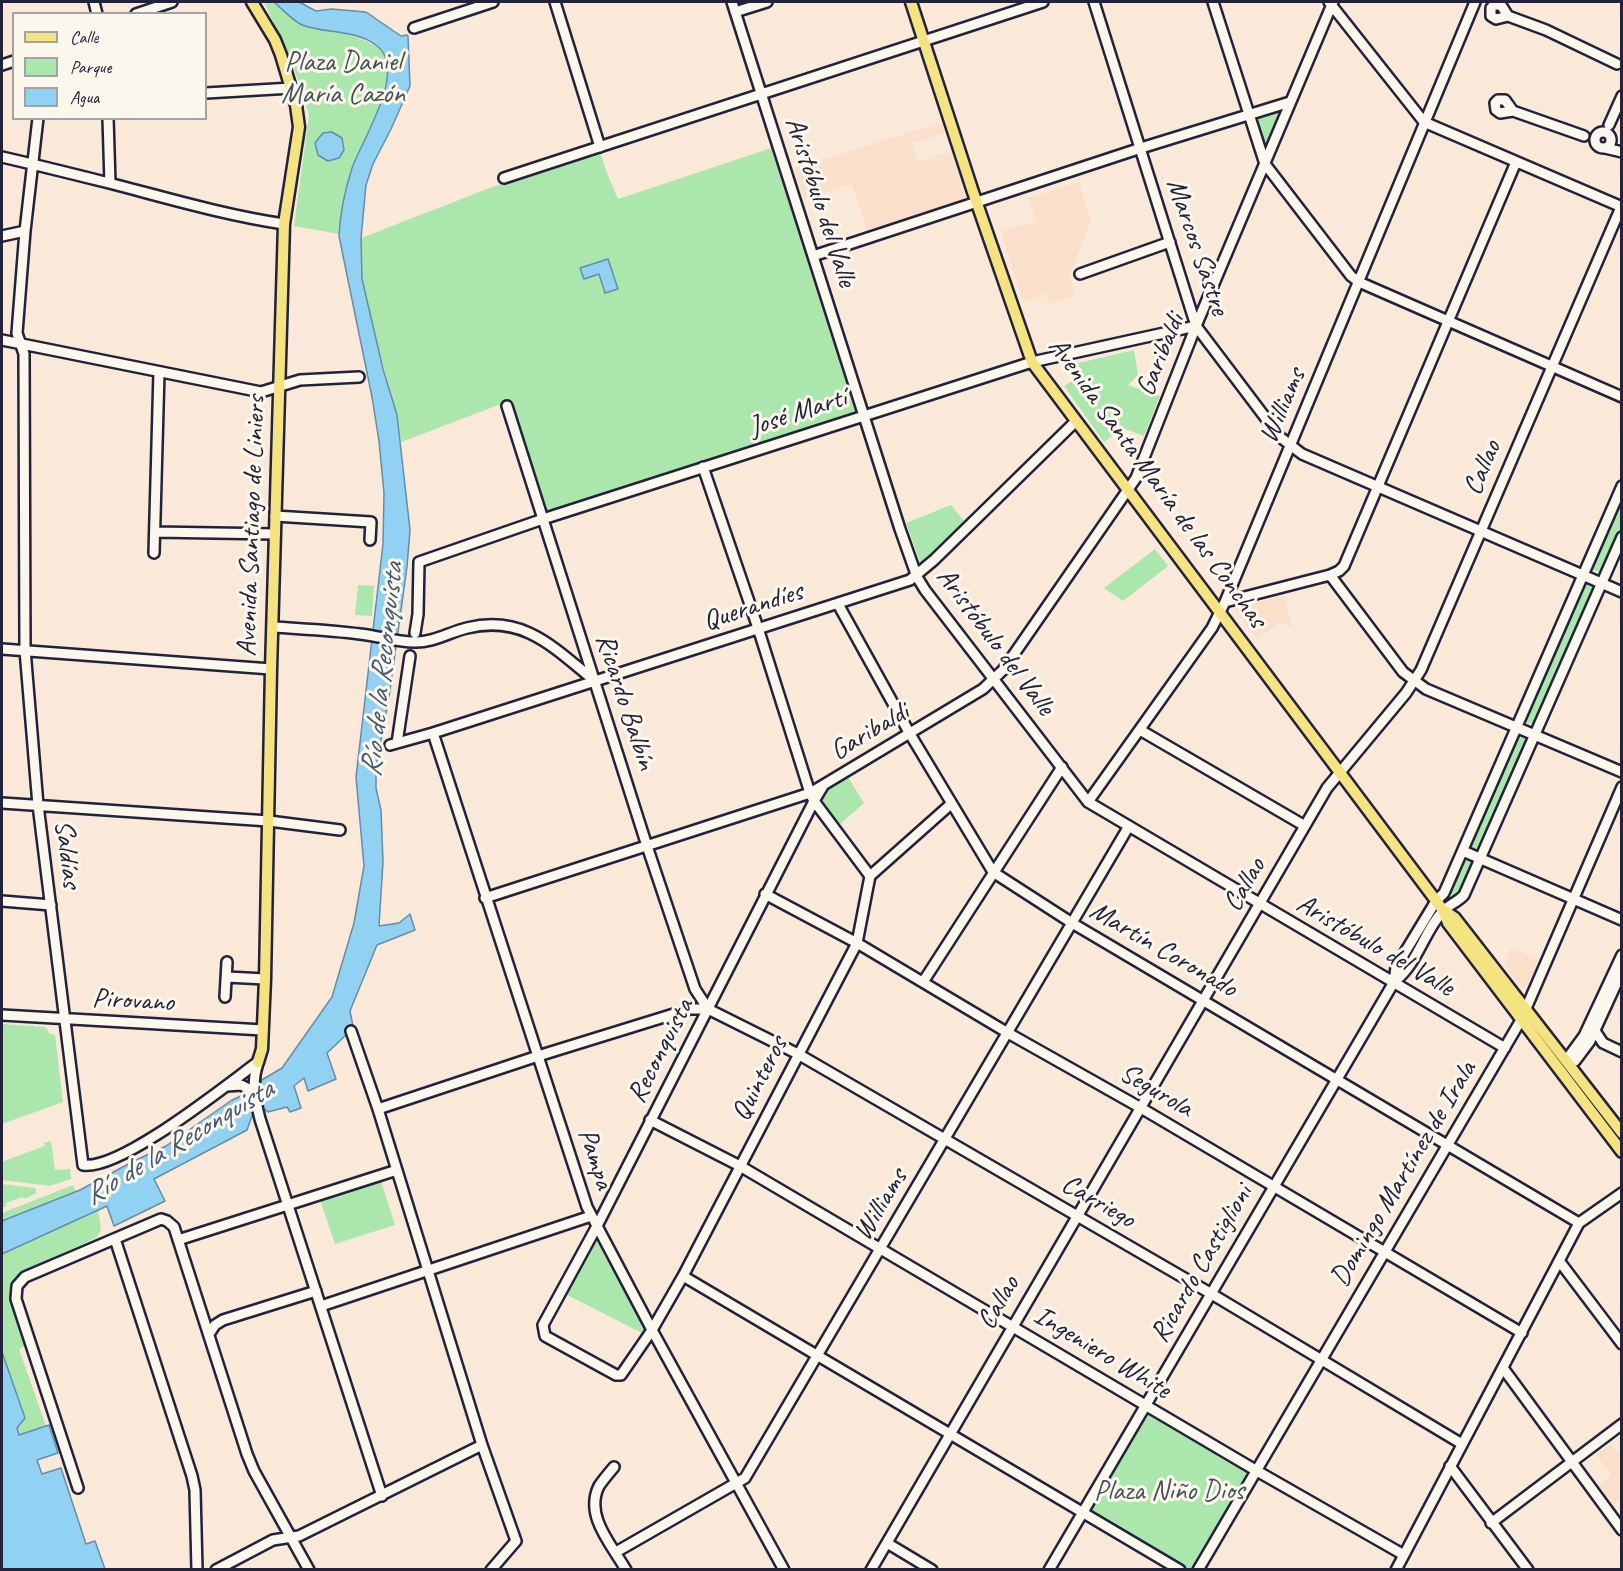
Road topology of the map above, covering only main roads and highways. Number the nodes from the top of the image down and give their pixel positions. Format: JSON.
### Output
{"nodes":[{"id":1,"x":252,"y":2,"type":"edge"},
{"id":2,"x":911,"y":2,"type":"edge"},
{"id":3,"x":1443,"y":910,"type":"junction"},
{"id":4,"x":258,"y":1062,"type":"road end"},
{"id":5,"x":1622,"y":1133,"type":"edge"},
{"id":6,"x":1622,"y":1152,"type":"edge"}],
"edges":[{"from":1,"to":4,"type":"main road","name":"Avenida Santiago de Liniers"},
{"from":2,"to":3,"type":"main road","name":"Avenida Santa María de las Conchas"},
{"from":3,"to":5,"type":"main road","name":"Avenida Santa María de las Conchas"},
{"from":3,"to":6,"type":"main road","name":"Avenida Santa María de las Conchas"}]}
